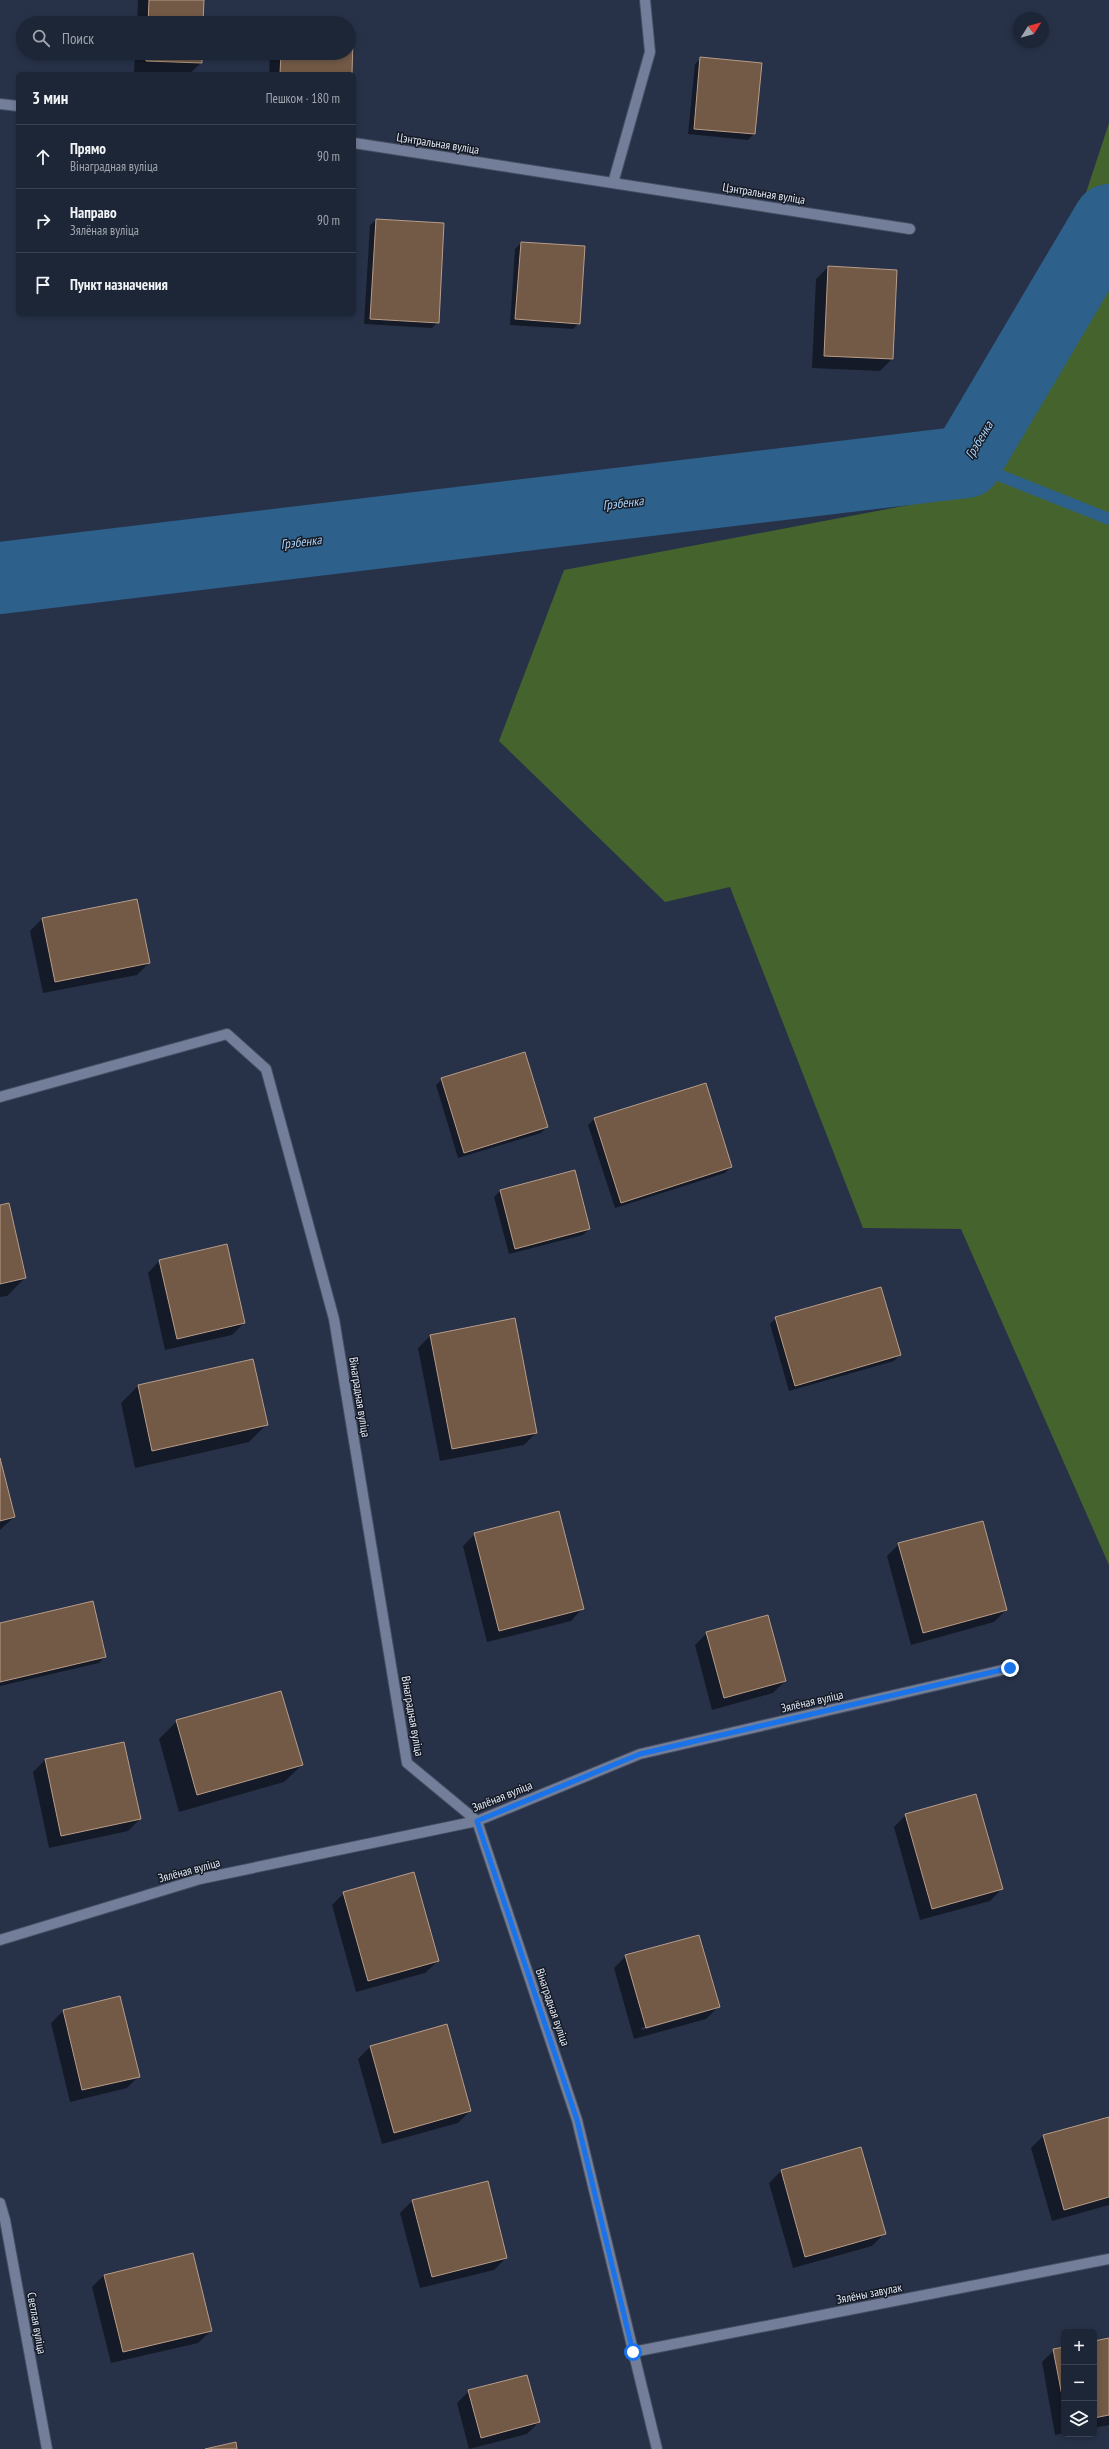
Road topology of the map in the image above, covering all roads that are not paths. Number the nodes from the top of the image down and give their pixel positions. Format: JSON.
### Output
{"nodes":[{"id":1,"x":645,"y":0,"type":"edge"},
{"id":2,"x":0,"y":104,"type":"edge"},
{"id":3,"x":16,"y":106,"type":"edge"},
{"id":4,"x":356,"y":144,"type":"edge"},
{"id":5,"x":613,"y":183,"type":"junction"},
{"id":6,"x":910,"y":229,"type":"dead end"},
{"id":7,"x":0,"y":1097,"type":"edge"},
{"id":8,"x":1010,"y":1668,"type":"dead end"},
{"id":9,"x":477,"y":1821,"type":"junction"},
{"id":10,"x":0,"y":1940,"type":"edge"},
{"id":11,"x":0,"y":2203,"type":"edge"},
{"id":12,"x":1109,"y":2260,"type":"edge"},
{"id":13,"x":633,"y":2352,"type":"junction"},
{"id":14,"x":47,"y":2449,"type":"edge"},
{"id":15,"x":657,"y":2449,"type":"edge"}],
"edges":[{"from":1,"to":5,"type":"street"},
{"from":2,"to":3,"type":"street"},
{"from":4,"to":5,"type":"street","name":"Цэнтральная вуліца"},
{"from":5,"to":6,"type":"street","name":"Цэнтральная вуліца"},
{"from":7,"to":9,"type":"street","name":"Вінаградная вуліца"},
{"from":8,"to":9,"type":"street","name":"Зялёная вуліца"},
{"from":9,"to":10,"type":"street","name":"Зялёная вуліца"},
{"from":9,"to":13,"type":"street","name":"Вінаградная вуліца"},
{"from":11,"to":14,"type":"street","name":"Светлая вуліца"},
{"from":12,"to":13,"type":"street","name":"Зялёны завулак"},
{"from":13,"to":15,"type":"street","name":"Вінаградная вуліца"}]}
